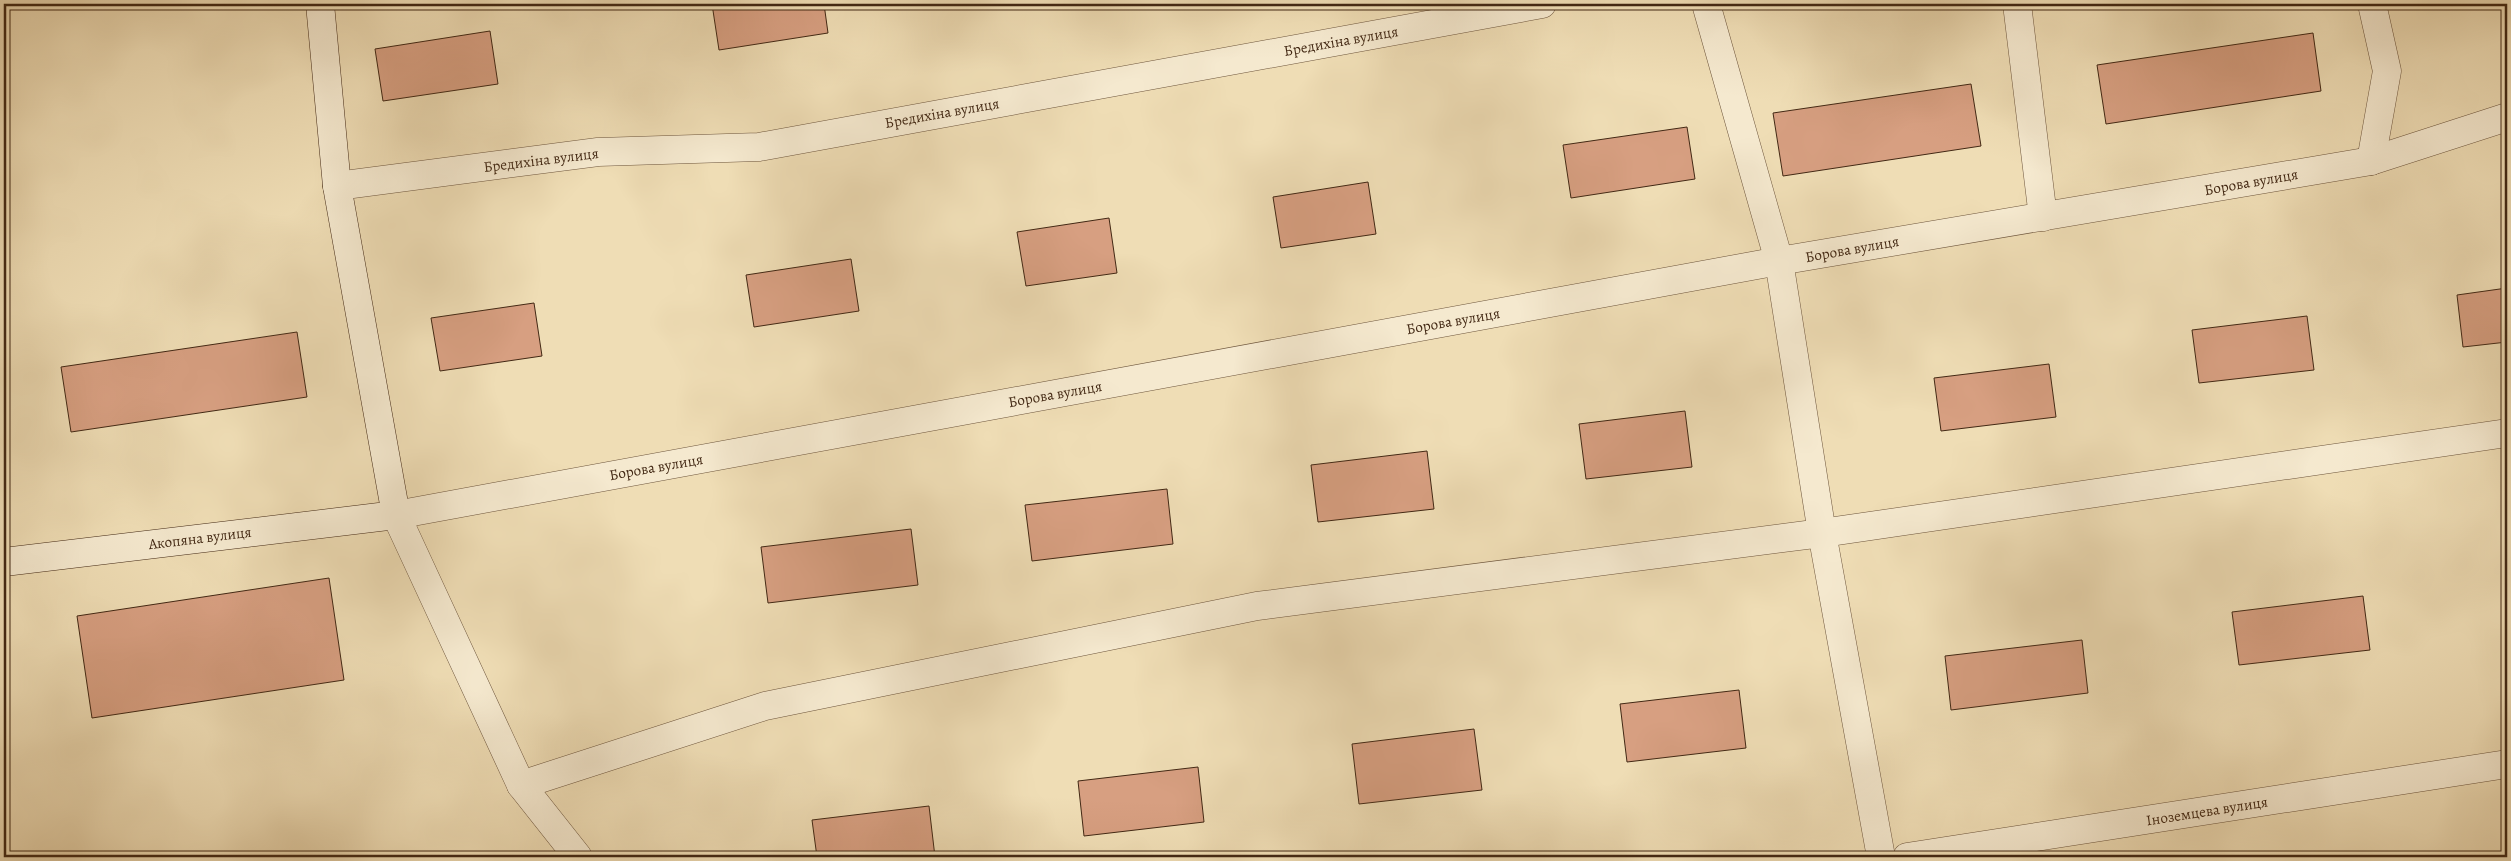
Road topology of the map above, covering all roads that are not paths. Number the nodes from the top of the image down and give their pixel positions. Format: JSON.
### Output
{"nodes":[{"id":1,"x":320,"y":4,"type":"edge"},
{"id":2,"x":1542,"y":4,"type":"edge"},
{"id":3,"x":1706,"y":4,"type":"edge"},
{"id":4,"x":2017,"y":4,"type":"edge"},
{"id":5,"x":2372,"y":4,"type":"edge"},
{"id":6,"x":2507,"y":117,"type":"edge"},
{"id":7,"x":2371,"y":161,"type":"junction"},
{"id":8,"x":337,"y":186,"type":"junction"},
{"id":9,"x":2043,"y":217,"type":"junction"},
{"id":10,"x":1779,"y":261,"type":"junction"},
{"id":11,"x":2507,"y":433,"type":"edge"},
{"id":12,"x":396,"y":514,"type":"junction"},
{"id":13,"x":1822,"y":533,"type":"junction"},
{"id":14,"x":4,"y":562,"type":"edge"},
{"id":15,"x":2507,"y":764,"type":"edge"},
{"id":16,"x":521,"y":785,"type":"junction"},
{"id":17,"x":578,"y":857,"type":"edge"},
{"id":18,"x":1881,"y":857,"type":"edge"},
{"id":19,"x":1907,"y":857,"type":"edge"}],
"edges":[{"from":1,"to":8,"type":"street"},
{"from":2,"to":8,"type":"street","name":"Бредихіна вулиця"},
{"from":3,"to":10,"type":"street"},
{"from":4,"to":9,"type":"street"},
{"from":5,"to":7,"type":"street"},
{"from":6,"to":7,"type":"street","name":"Борова вулиця"},
{"from":7,"to":9,"type":"street","name":"Борова вулиця"},
{"from":8,"to":12,"type":"street"},
{"from":9,"to":10,"type":"street","name":"Борова вулиця"},
{"from":10,"to":12,"type":"street","name":"Борова вулиця"},
{"from":10,"to":13,"type":"street"},
{"from":11,"to":13,"type":"street"},
{"from":12,"to":14,"type":"street","name":"Акопяна вулиця"},
{"from":12,"to":16,"type":"street"},
{"from":13,"to":16,"type":"street"},
{"from":13,"to":18,"type":"street"},
{"from":15,"to":19,"type":"street","name":"Іноземцева вулиця"},
{"from":16,"to":17,"type":"street"}]}
